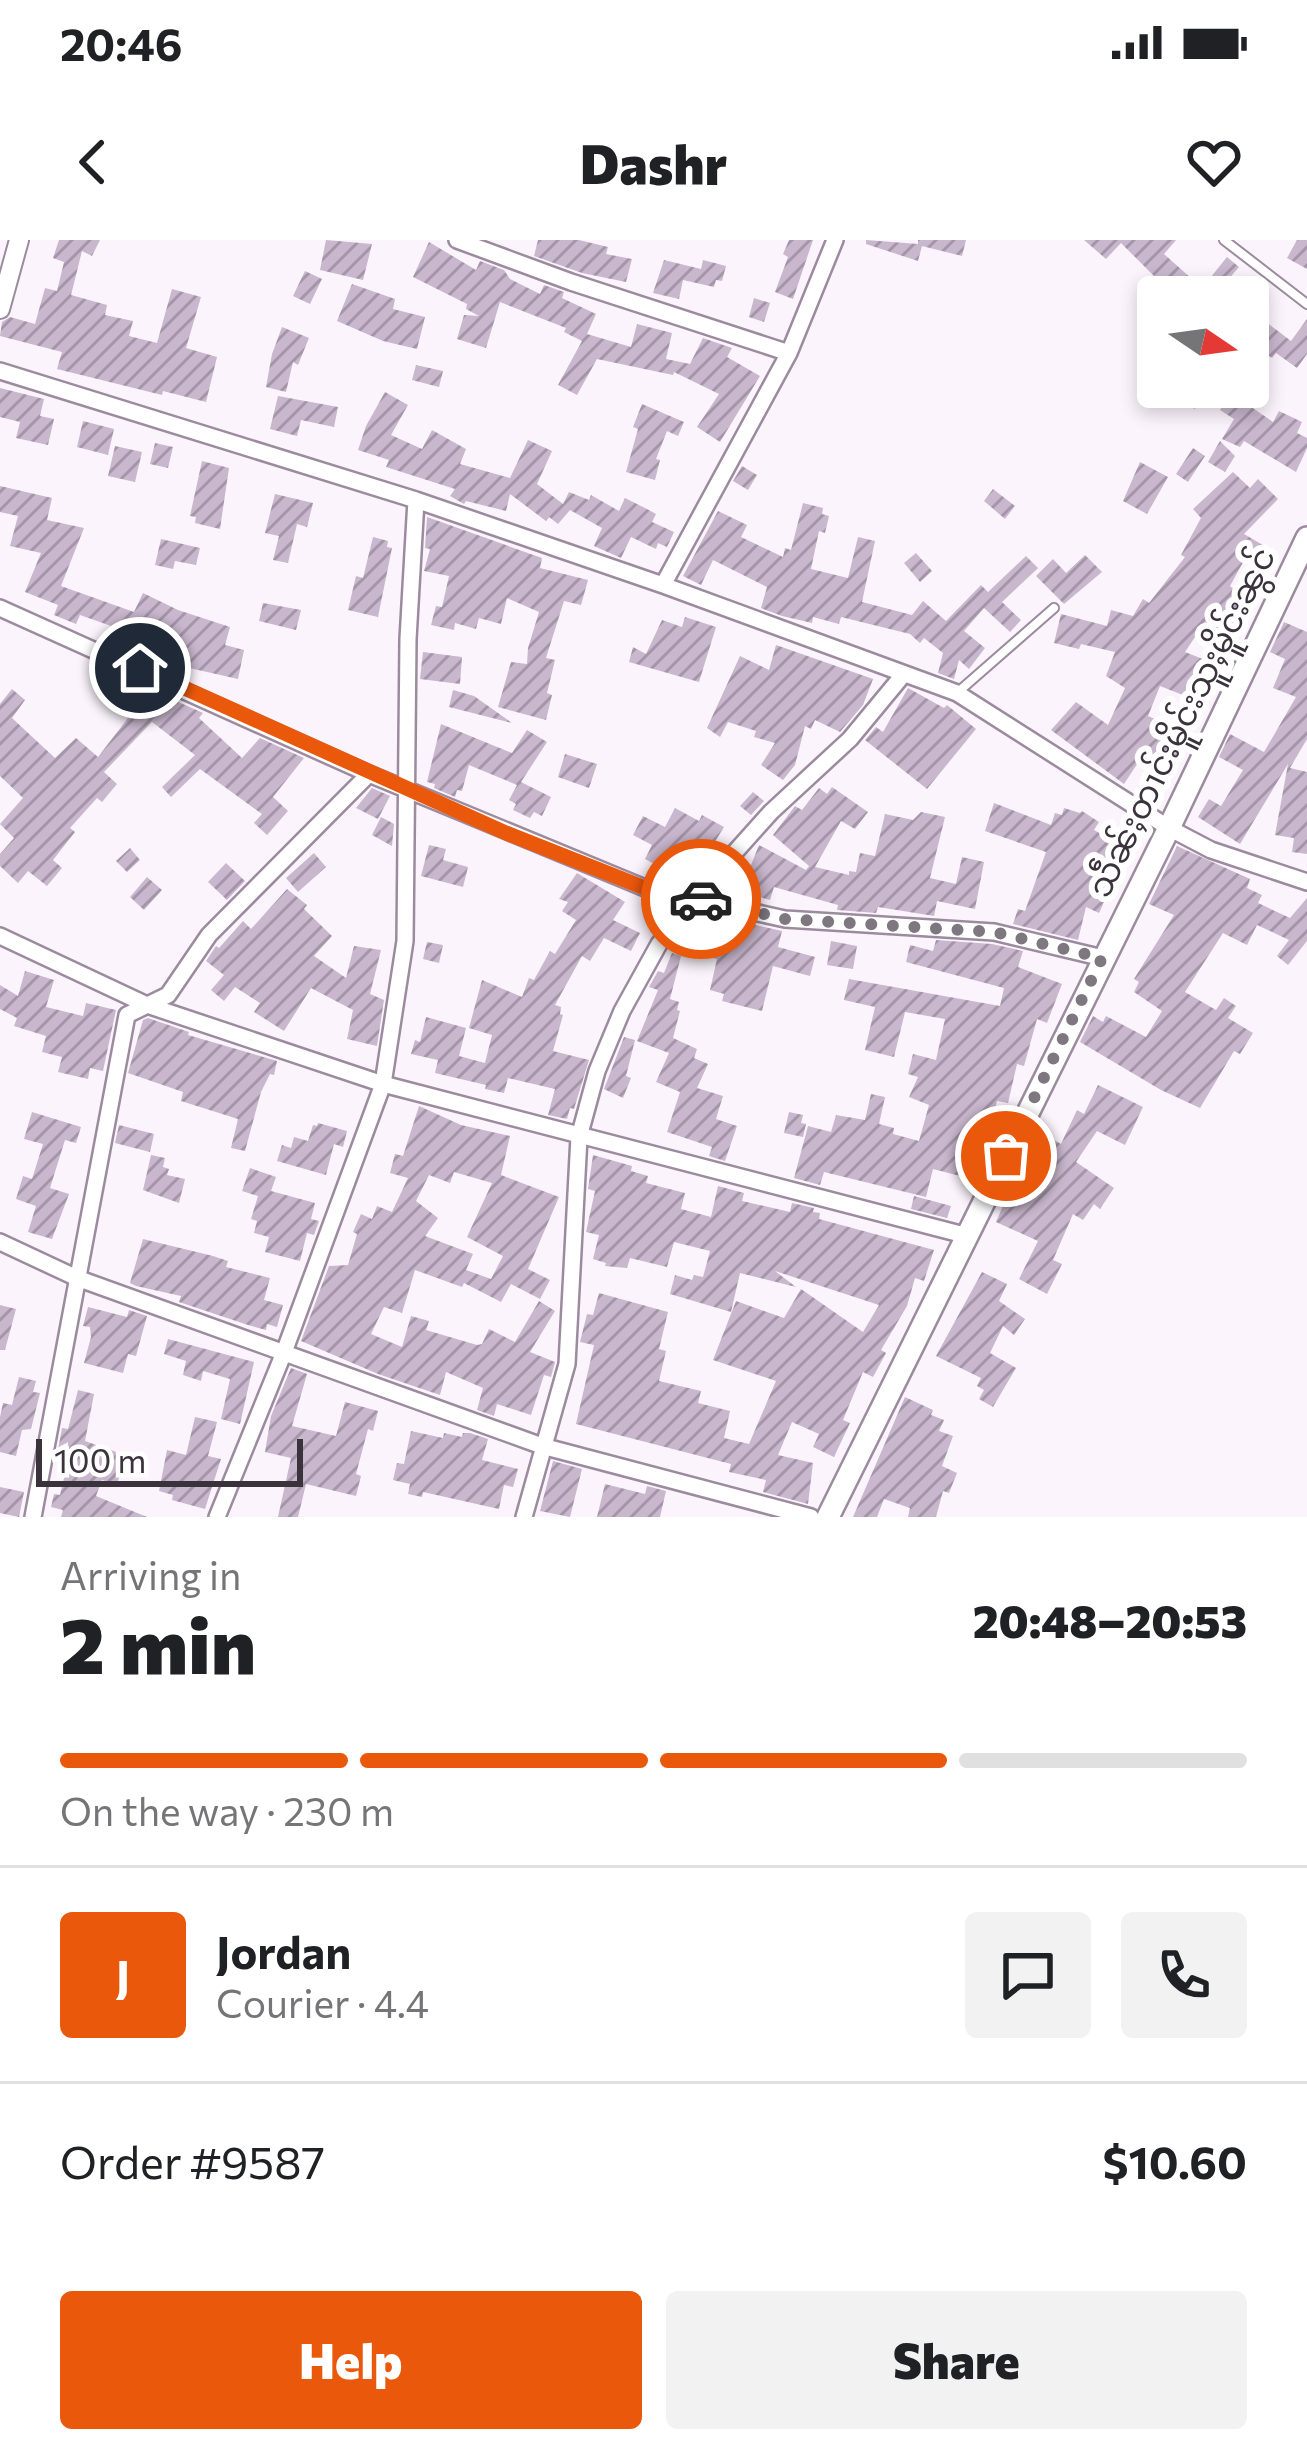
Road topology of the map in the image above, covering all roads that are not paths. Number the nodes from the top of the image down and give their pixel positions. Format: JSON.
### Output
{"nodes":[{"id":1,"x":19,"y":240,"type":"edge"},
{"id":2,"x":457,"y":240,"type":"edge"},
{"id":3,"x":835,"y":240,"type":"edge"},
{"id":4,"x":1224,"y":240,"type":"edge"},
{"id":5,"x":1307,"y":304,"type":"edge"},
{"id":6,"x":0,"y":309,"type":"edge"},
{"id":7,"x":789,"y":353,"type":"junction"},
{"id":8,"x":0,"y":371,"type":"edge"},
{"id":9,"x":416,"y":500,"type":"junction"},
{"id":10,"x":1307,"y":538,"type":"edge"},
{"id":11,"x":664,"y":585,"type":"junction"},
{"id":12,"x":0,"y":608,"type":"edge"},
{"id":13,"x":1054,"y":608,"type":"dead end"},
{"id":14,"x":903,"y":675,"type":"junction"},
{"id":15,"x":957,"y":693,"type":"junction"},
{"id":16,"x":368,"y":774,"type":"junction"},
{"id":17,"x":409,"y":789,"type":"junction"},
{"id":18,"x":1169,"y":828,"type":"junction"},
{"id":19,"x":1307,"y":882,"type":"edge"},
{"id":20,"x":694,"y":898,"type":"junction"},
{"id":21,"x":0,"y":936,"type":"edge"},
{"id":22,"x":1102,"y":958,"type":"junction"},
{"id":23,"x":147,"y":1005,"type":"junction"},
{"id":24,"x":382,"y":1084,"type":"junction"},
{"id":25,"x":579,"y":1137,"type":"junction"},
{"id":26,"x":968,"y":1236,"type":"junction"},
{"id":27,"x":0,"y":1242,"type":"edge"},
{"id":28,"x":76,"y":1278,"type":"junction"},
{"id":29,"x":283,"y":1355,"type":"junction"},
{"id":30,"x":542,"y":1446,"type":"junction"},
{"id":31,"x":33,"y":1517,"type":"edge"},
{"id":32,"x":217,"y":1517,"type":"edge"},
{"id":33,"x":524,"y":1517,"type":"edge"},
{"id":34,"x":811,"y":1517,"type":"edge"},
{"id":35,"x":828,"y":1517,"type":"edge"}],
"edges":[{"from":1,"to":6,"type":"street"},
{"from":2,"to":7,"type":"street"},
{"from":3,"to":7,"type":"street"},
{"from":4,"to":5,"type":"lane"},
{"from":7,"to":11,"type":"street"},
{"from":8,"to":9,"type":"street"},
{"from":9,"to":11,"type":"street"},
{"from":9,"to":17,"type":"street"},
{"from":10,"to":18,"type":"main road","name":"သဵၼ်ႈတၢင်းမိူင်းသူႈမိူင်းၼွင်"},
{"from":11,"to":14,"type":"street"},
{"from":12,"to":16,"type":"street"},
{"from":13,"to":15,"type":"lane"},
{"from":14,"to":15,"type":"street"},
{"from":14,"to":20,"type":"street"},
{"from":15,"to":18,"type":"street"},
{"from":16,"to":17,"type":"street"},
{"from":16,"to":23,"type":"street"},
{"from":17,"to":20,"type":"street"},
{"from":17,"to":24,"type":"street"},
{"from":18,"to":19,"type":"street"},
{"from":18,"to":22,"type":"main road","name":"သဵၼ်ႈတၢင်းမိူင်းသူႈမိူင်းၼွင်"},
{"from":20,"to":22,"type":"street"},
{"from":20,"to":25,"type":"street"},
{"from":21,"to":23,"type":"street"},
{"from":22,"to":26,"type":"main road","name":"သဵၼ်ႈတၢင်းမိူင်းသူႈမိူင်းၼွင်"},
{"from":23,"to":24,"type":"street"},
{"from":23,"to":28,"type":"street"},
{"from":24,"to":25,"type":"street"},
{"from":24,"to":29,"type":"street"},
{"from":25,"to":26,"type":"street"},
{"from":25,"to":30,"type":"street"},
{"from":26,"to":35,"type":"main road","name":"သဵၼ်ႈတၢင်းမိူင်းသူႈမိူင်းၼွင်"},
{"from":27,"to":28,"type":"street"},
{"from":28,"to":29,"type":"street"},
{"from":28,"to":31,"type":"street"},
{"from":29,"to":30,"type":"street"},
{"from":29,"to":32,"type":"street"},
{"from":30,"to":33,"type":"street"},
{"from":30,"to":34,"type":"street"}]}
